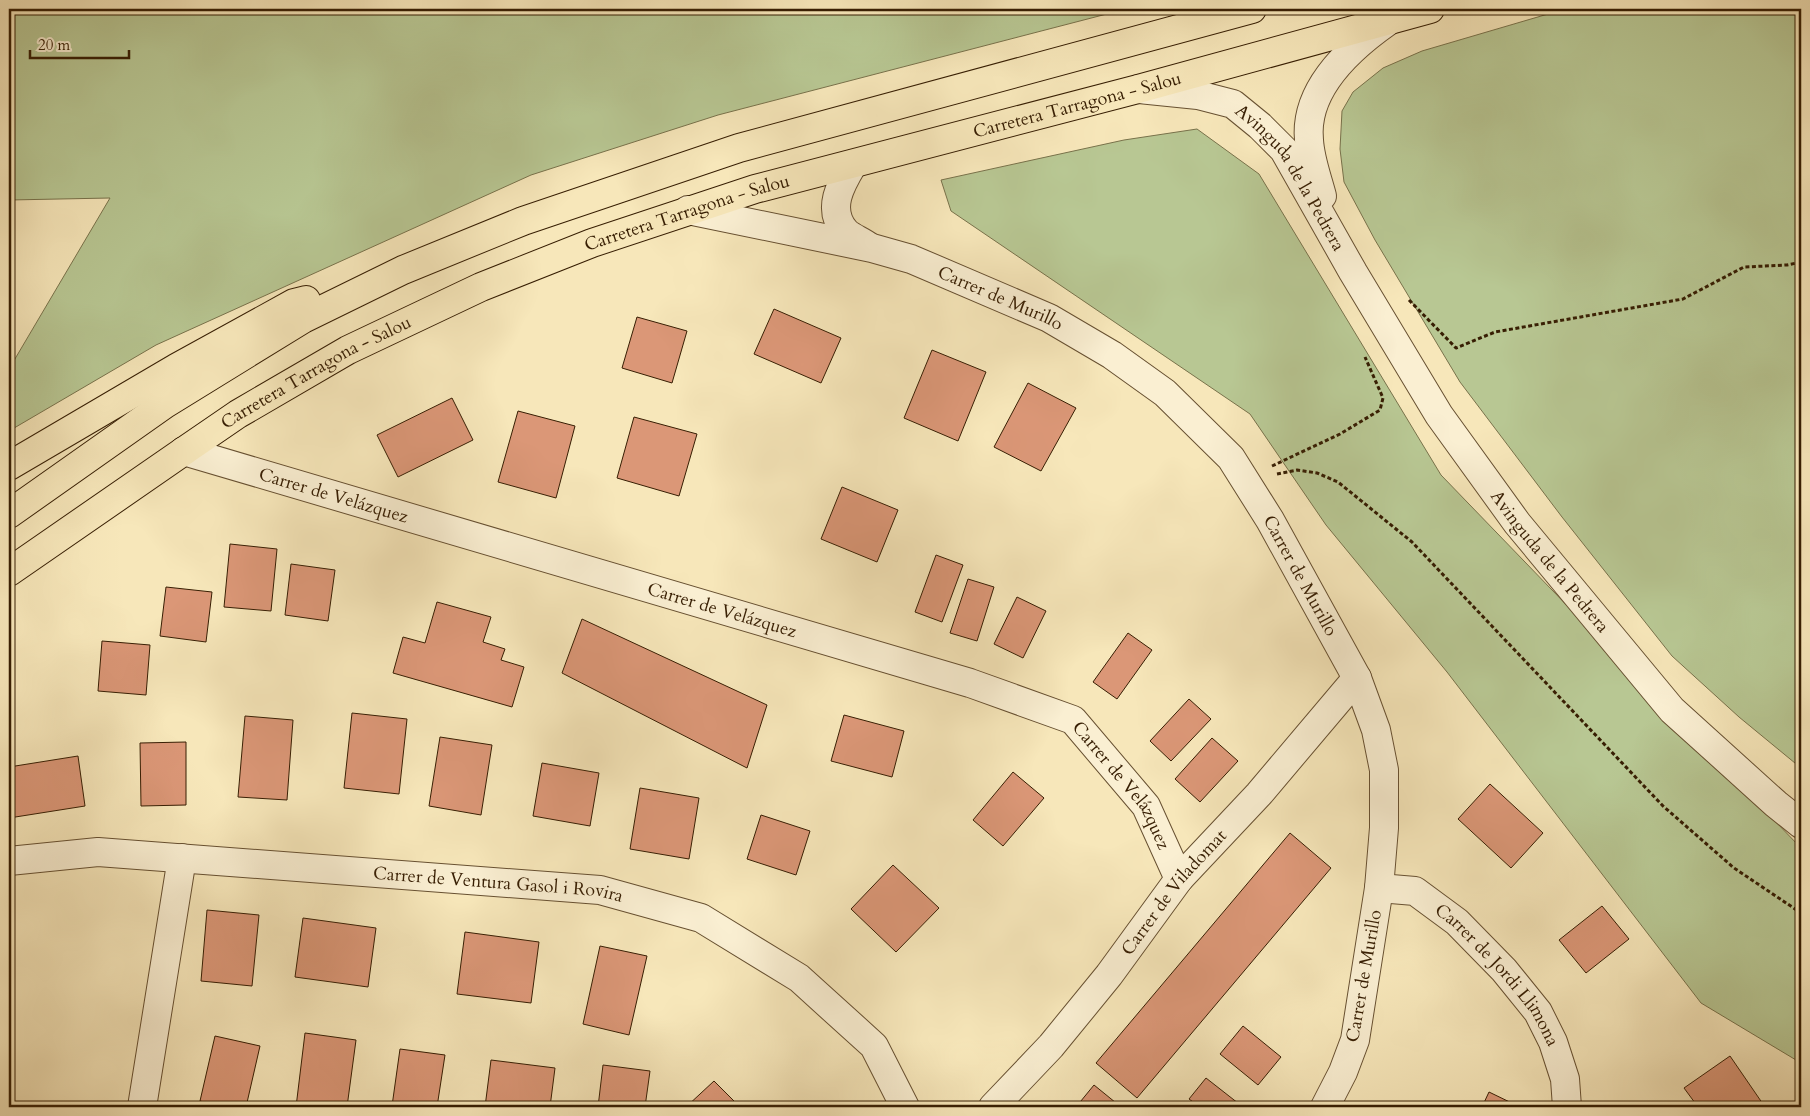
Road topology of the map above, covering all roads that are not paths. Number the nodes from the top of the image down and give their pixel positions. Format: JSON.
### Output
{"nodes":[{"id":1,"x":1252,"y":9,"type":"edge"},
{"id":2,"x":1430,"y":9,"type":"edge"},
{"id":3,"x":1387,"y":22,"type":"junction"},
{"id":4,"x":1138,"y":89,"type":"junction"},
{"id":5,"x":853,"y":164,"type":"junction"},
{"id":6,"x":688,"y":210,"type":"junction"},
{"id":7,"x":872,"y":248,"type":"junction"},
{"id":8,"x":1347,"y":260,"type":"junction"},
{"id":9,"x":403,"y":270,"type":"junction"},
{"id":10,"x":184,"y":451,"type":"junction"},
{"id":11,"x":9,"y":466,"type":"edge"},
{"id":12,"x":9,"y":514,"type":"edge"},
{"id":13,"x":9,"y":572,"type":"edge"},
{"id":14,"x":1358,"y":678,"type":"junction"},
{"id":15,"x":1801,"y":824,"type":"edge"},
{"id":16,"x":182,"y":858,"type":"junction"},
{"id":17,"x":9,"y":861,"type":"edge"},
{"id":18,"x":1179,"y":878,"type":"junction"},
{"id":19,"x":1379,"y":888,"type":"junction"},
{"id":20,"x":142,"y":1107,"type":"edge"},
{"id":21,"x":905,"y":1107,"type":"edge"},
{"id":22,"x":993,"y":1107,"type":"edge"},
{"id":23,"x":1325,"y":1107,"type":"edge"},
{"id":24,"x":1567,"y":1107,"type":"edge"}],
"edges":[{"from":1,"to":9,"type":"main road"},
{"from":2,"to":3,"type":"main road","name":"Carretera Tarragona - Salou"},
{"from":3,"to":4,"type":"main road","name":"Carretera Tarragona - Salou"},
{"from":3,"to":8,"type":"street","name":"Avinguda de la Pedrera"},
{"from":4,"to":5,"type":"main road","name":"Carretera Tarragona - Salou"},
{"from":4,"to":8,"type":"street","name":"Avinguda de la Pedrera"},
{"from":5,"to":6,"type":"main road","name":"Carretera Tarragona - Salou"},
{"from":5,"to":7,"type":"street","name":"Carrer de Murillo"},
{"from":6,"to":7,"type":"street","name":"Carrer de Murillo"},
{"from":6,"to":10,"type":"main road","name":"Carretera Tarragona - Salou"},
{"from":7,"to":14,"type":"street","name":"Carrer de Murillo"},
{"from":8,"to":15,"type":"street","name":"Avinguda de la Pedrera"},
{"from":9,"to":11,"type":"main road"},
{"from":9,"to":12,"type":"main road"},
{"from":10,"to":13,"type":"main road","name":"Carretera Tarragona - Salou"},
{"from":10,"to":18,"type":"street","name":"Carrer de Velázquez"},
{"from":14,"to":18,"type":"street","name":"Carrer de Viladomat"},
{"from":14,"to":19,"type":"street","name":"Carrer de Murillo"},
{"from":16,"to":17,"type":"street","name":"Carrer de Ventura Gasol i Rovira"},
{"from":16,"to":20,"type":"street"},
{"from":16,"to":21,"type":"street","name":"Carrer de Ventura Gasol i Rovira"},
{"from":18,"to":22,"type":"street","name":"Carrer de Viladomat"},
{"from":19,"to":23,"type":"street","name":"Carrer de Murillo"},
{"from":19,"to":24,"type":"street","name":"Carrer de Jordi Llimona"}]}
